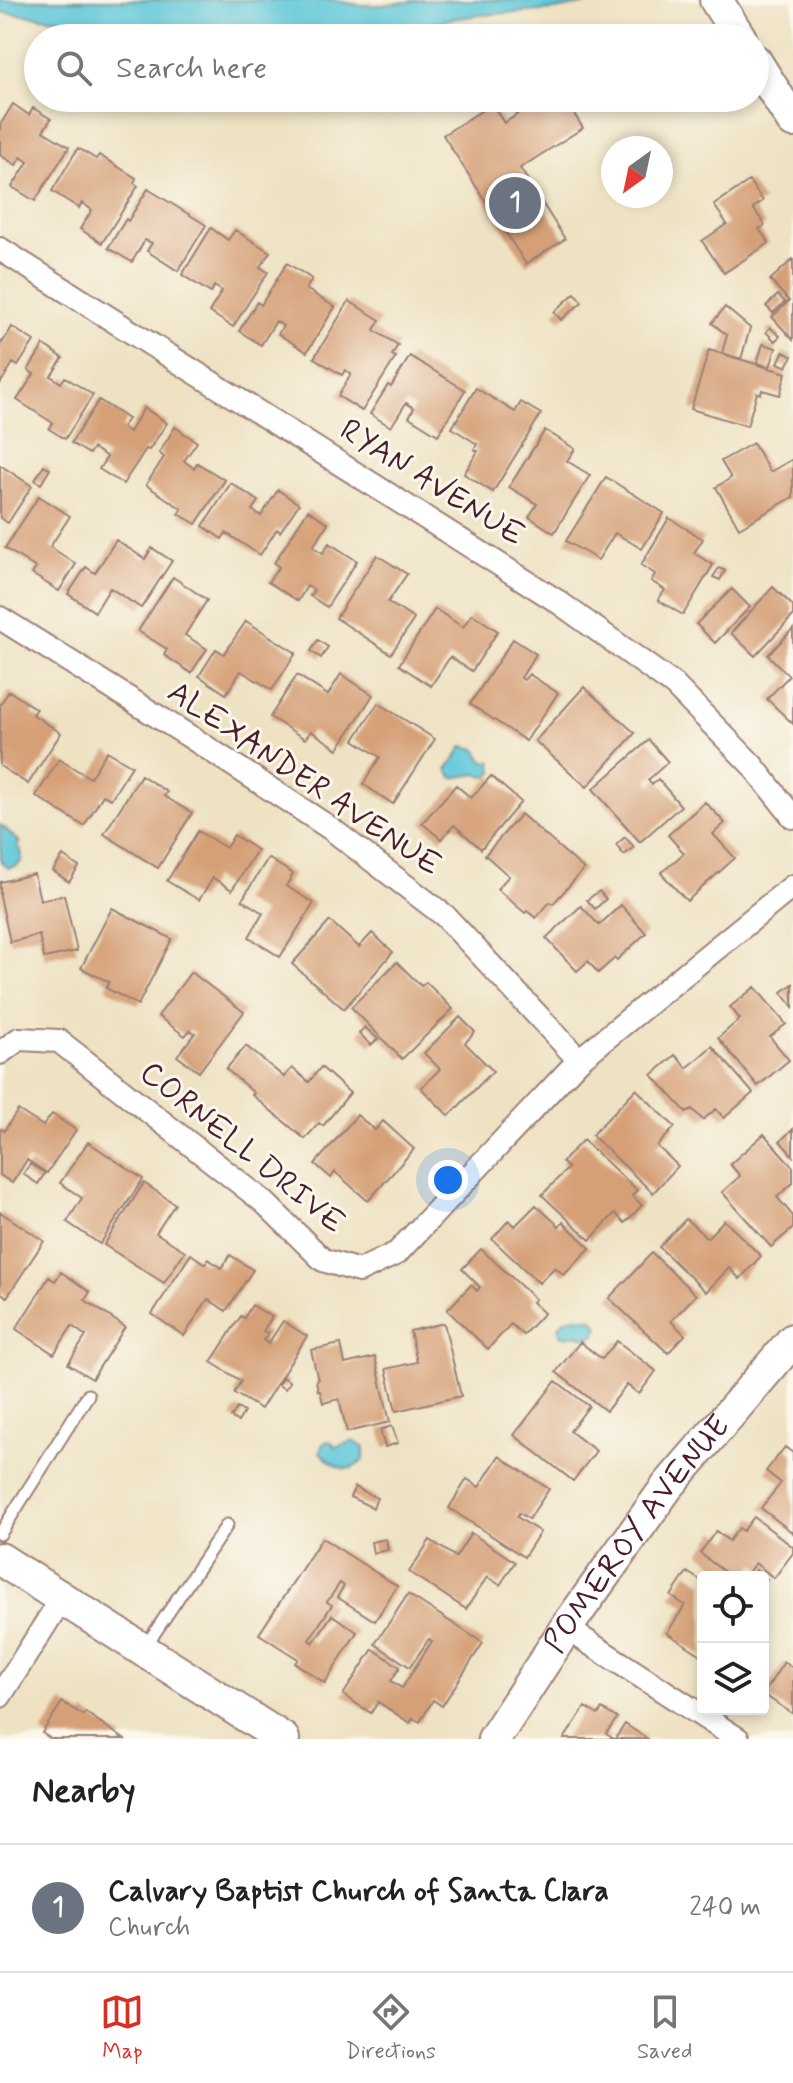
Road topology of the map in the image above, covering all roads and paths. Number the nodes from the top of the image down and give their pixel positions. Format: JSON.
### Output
{"nodes":[{"id":1,"x":716,"y":0,"type":"edge"},
{"id":2,"x":731,"y":24,"type":"edge"},
{"id":3,"x":769,"y":83,"type":"edge"},
{"id":4,"x":793,"y":121,"type":"edge"},
{"id":5,"x":0,"y":249,"type":"edge"},
{"id":6,"x":0,"y":618,"type":"edge"},
{"id":7,"x":793,"y":817,"type":"edge"},
{"id":8,"x":793,"y":886,"type":"edge"},
{"id":9,"x":0,"y":1053,"type":"edge"},
{"id":10,"x":579,"y":1060,"type":"junction"},
{"id":11,"x":793,"y":1340,"type":"edge"},
{"id":12,"x":88,"y":1395,"type":"dead end"},
{"id":13,"x":227,"y":1525,"type":"dead end"},
{"id":14,"x":0,"y":1534,"type":"edge"},
{"id":15,"x":0,"y":1559,"type":"edge"},
{"id":16,"x":62,"y":1598,"type":"junction"},
{"id":17,"x":566,"y":1628,"type":"junction"},
{"id":18,"x":143,"y":1650,"type":"junction"},
{"id":19,"x":0,"y":1696,"type":"edge"},
{"id":20,"x":283,"y":1739,"type":"edge"},
{"id":21,"x":494,"y":1739,"type":"edge"},
{"id":22,"x":738,"y":1739,"type":"edge"}],
"edges":[{"from":1,"to":2,"type":"street"},
{"from":3,"to":4,"type":"street"},
{"from":5,"to":7,"type":"street","name":"RYAN AVENUE"},
{"from":6,"to":10,"type":"street","name":"ALEXANDER AVENUE"},
{"from":8,"to":10,"type":"street","name":"CORNELL DRIVE"},
{"from":9,"to":10,"type":"street","name":"CORNELL DRIVE"},
{"from":11,"to":17,"type":"street","name":"POMEROY AVENUE"},
{"from":12,"to":14,"type":"lane"},
{"from":13,"to":18,"type":"lane"},
{"from":15,"to":16,"type":"street"},
{"from":16,"to":18,"type":"street"},
{"from":16,"to":19,"type":"street"},
{"from":17,"to":21,"type":"street","name":"POMEROY AVENUE"},
{"from":17,"to":22,"type":"street"},
{"from":18,"to":20,"type":"street"}]}
